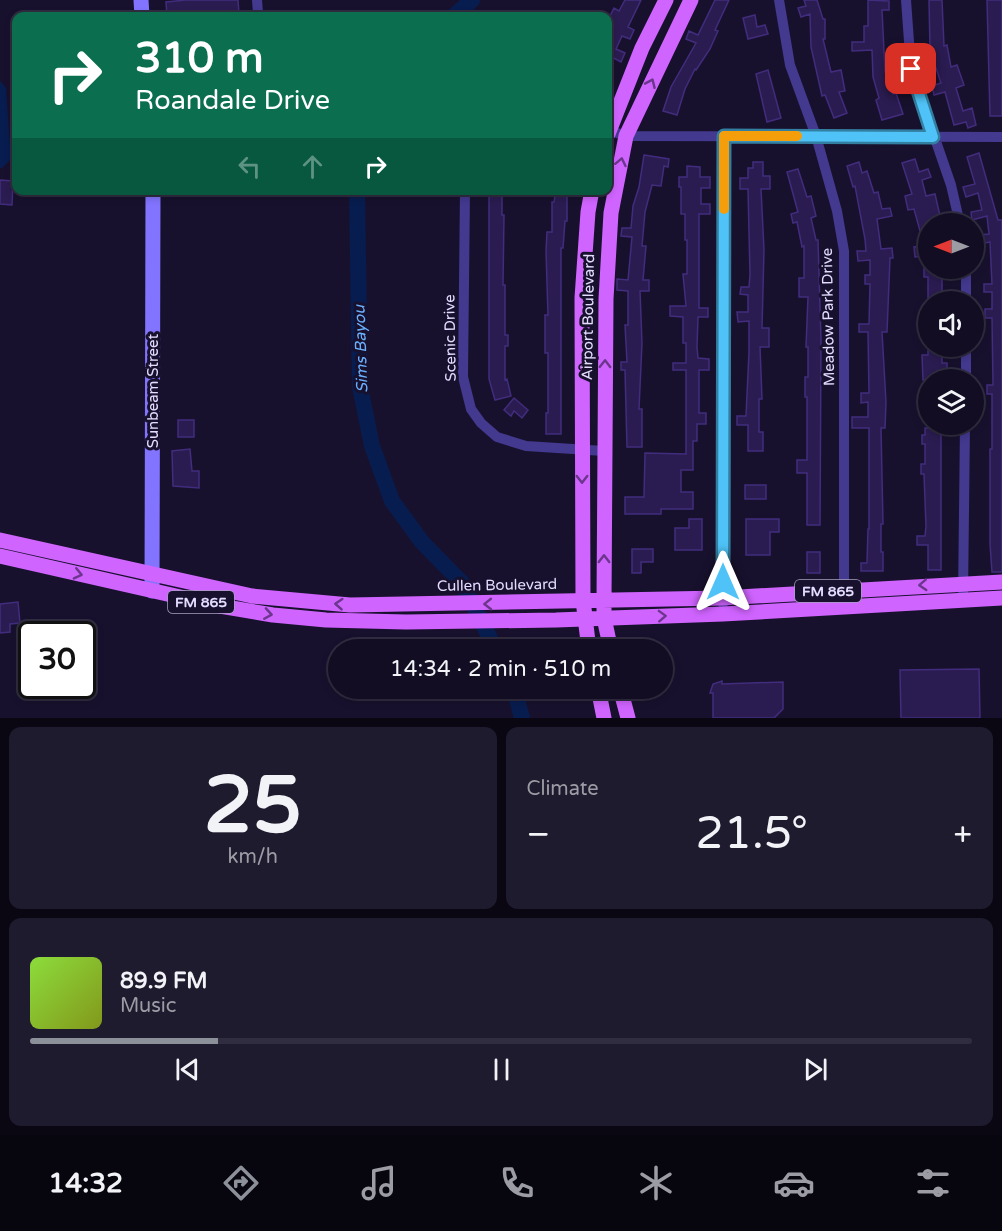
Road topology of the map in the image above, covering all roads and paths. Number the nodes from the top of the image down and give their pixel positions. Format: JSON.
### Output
{"nodes":[{"id":1,"x":666,"y":0,"type":"edge"},
{"id":2,"x":691,"y":0,"type":"edge"},
{"id":3,"x":779,"y":0,"type":"edge"},
{"id":4,"x":906,"y":0,"type":"edge"},
{"id":5,"x":612,"y":122,"type":"edge"},
{"id":6,"x":612,"y":133,"type":"edge"},
{"id":7,"x":626,"y":136,"type":"junction"},
{"id":8,"x":724,"y":136,"type":"junction"},
{"id":9,"x":816,"y":136,"type":"junction"},
{"id":10,"x":933,"y":137,"type":"junction"},
{"id":11,"x":1002,"y":137,"type":"edge"},
{"id":12,"x":153,"y":195,"type":"edge"},
{"id":13,"x":465,"y":195,"type":"edge"},
{"id":14,"x":591,"y":195,"type":"edge"},
{"id":15,"x":957,"y":213,"type":"edge"},
{"id":16,"x":582,"y":298,"type":"junction"},
{"id":17,"x":606,"y":299,"type":"junction"},
{"id":18,"x":965,"y":435,"type":"edge"},
{"id":19,"x":582,"y":450,"type":"junction"},
{"id":20,"x":604,"y":451,"type":"junction"},
{"id":21,"x":0,"y":540,"type":"edge"},
{"id":22,"x":0,"y":556,"type":"edge"},
{"id":23,"x":50,"y":559,"type":"junction"},
{"id":24,"x":152,"y":574,"type":"junction"},
{"id":25,"x":1002,"y":582,"type":"edge"},
{"id":26,"x":844,"y":590,"type":"junction"},
{"id":27,"x":152,"y":591,"type":"junction"},
{"id":28,"x":963,"y":591,"type":"junction"},
{"id":29,"x":722,"y":598,"type":"junction"},
{"id":30,"x":1002,"y":598,"type":"edge"},
{"id":31,"x":583,"y":600,"type":"junction"},
{"id":32,"x":604,"y":600,"type":"junction"},
{"id":33,"x":378,"y":605,"type":"junction"},
{"id":34,"x":844,"y":606,"type":"junction"},
{"id":35,"x":723,"y":614,"type":"junction"},
{"id":36,"x":604,"y":618,"type":"junction"},
{"id":37,"x":584,"y":619,"type":"junction"},
{"id":38,"x":378,"y":621,"type":"junction"},
{"id":39,"x":587,"y":639,"type":"edge"},
{"id":40,"x":609,"y":639,"type":"edge"},
{"id":41,"x":600,"y":699,"type":"edge"},
{"id":42,"x":623,"y":699,"type":"edge"},
{"id":43,"x":604,"y":718,"type":"edge"},
{"id":44,"x":628,"y":718,"type":"edge"}],
"edges":[{"from":1,"to":5,"type":"main road"},
{"from":7,"to":2,"type":"main road","name":"Airport Boulevard","one_way":true},
{"from":3,"to":9,"type":"street","name":"Meadow Park Drive"},
{"from":4,"to":10,"type":"street"},
{"from":6,"to":7,"type":"street"},
{"from":7,"to":8,"type":"street"},
{"from":17,"to":7,"type":"main road","name":"Airport Boulevard","one_way":true},
{"from":8,"to":9,"type":"street"},
{"from":8,"to":29,"type":"street"},
{"from":9,"to":10,"type":"street"},
{"from":9,"to":26,"type":"street","name":"Meadow Park Drive"},
{"from":10,"to":11,"type":"street"},
{"from":10,"to":15,"type":"street"},
{"from":12,"to":24,"type":"street","name":"Sunbeam Street"},
{"from":13,"to":19,"type":"street","name":"Scenic Drive"},
{"from":14,"to":16,"type":"main road","name":"Airport Boulevard"},
{"from":16,"to":17,"type":"main road"},
{"from":16,"to":19,"type":"main road","name":"Airport Boulevard"},
{"from":20,"to":17,"type":"main road","name":"Airport Boulevard","one_way":true},
{"from":18,"to":28,"type":"street"},
{"from":19,"to":20,"type":"street","name":"Scenic Drive"},
{"from":19,"to":31,"type":"main road","name":"Airport Boulevard","one_way":true},
{"from":32,"to":20,"type":"main road","name":"Airport Boulevard","one_way":true},
{"from":21,"to":23,"type":"main road","name":"Cullen Boulevard","number":"FM 865"},
{"from":22,"to":23,"type":"main road","name":"Cullen Boulevard","number":"FM 865"},
{"from":23,"to":24,"type":"main road","name":"Cullen Boulevard","number":"FM 865"},
{"from":23,"to":27,"type":"main road","name":"Cullen Boulevard","number":"FM 865","one_way":true},
{"from":24,"to":27,"type":"street","name":"Sunbeam Street"},
{"from":33,"to":24,"type":"main road","name":"Cullen Boulevard","number":"FM 865","one_way":true},
{"from":25,"to":28,"type":"main road","name":"Cullen Boulevard","number":"FM 865"},
{"from":28,"to":26,"type":"main road","name":"Cullen Boulevard","number":"FM 865","one_way":true},
{"from":26,"to":29,"type":"main road","name":"Cullen Boulevard","number":"FM 865"},
{"from":26,"to":34,"type":"street","name":"Meadow Park Drive"},
{"from":27,"to":38,"type":"main road","name":"Cullen Boulevard","number":"FM 865","one_way":true},
{"from":28,"to":30,"type":"main road","name":"Cullen Boulevard","number":"FM 865"},
{"from":28,"to":34,"type":"main road","name":"Cullen Boulevard","number":"FM 865"},
{"from":29,"to":32,"type":"main road","name":"Cullen Boulevard","number":"FM 865"},
{"from":29,"to":35,"type":"street"},
{"from":31,"to":32,"type":"main road","name":"Cullen Boulevard","number":"FM 865"},
{"from":31,"to":33,"type":"main road","name":"Cullen Boulevard","number":"FM 865","one_way":true},
{"from":31,"to":37,"type":"main road","name":"Airport Boulevard"},
{"from":32,"to":36,"type":"main road","name":"Airport Boulevard"},
{"from":33,"to":38,"type":"main road"},
{"from":34,"to":35,"type":"main road","name":"Cullen Boulevard","number":"FM 865"},
{"from":36,"to":35,"type":"main road","name":"Cullen Boulevard","number":"FM 865","one_way":true},
{"from":36,"to":37,"type":"main road","name":"Cullen Boulevard","number":"FM 865"},
{"from":36,"to":40,"type":"main road","name":"Airport Boulevard"},
{"from":37,"to":38,"type":"main road","name":"Cullen Boulevard","number":"FM 865"},
{"from":37,"to":39,"type":"main road","name":"Airport Boulevard"},
{"from":41,"to":43,"type":"main road"},
{"from":42,"to":44,"type":"main road"}]}
